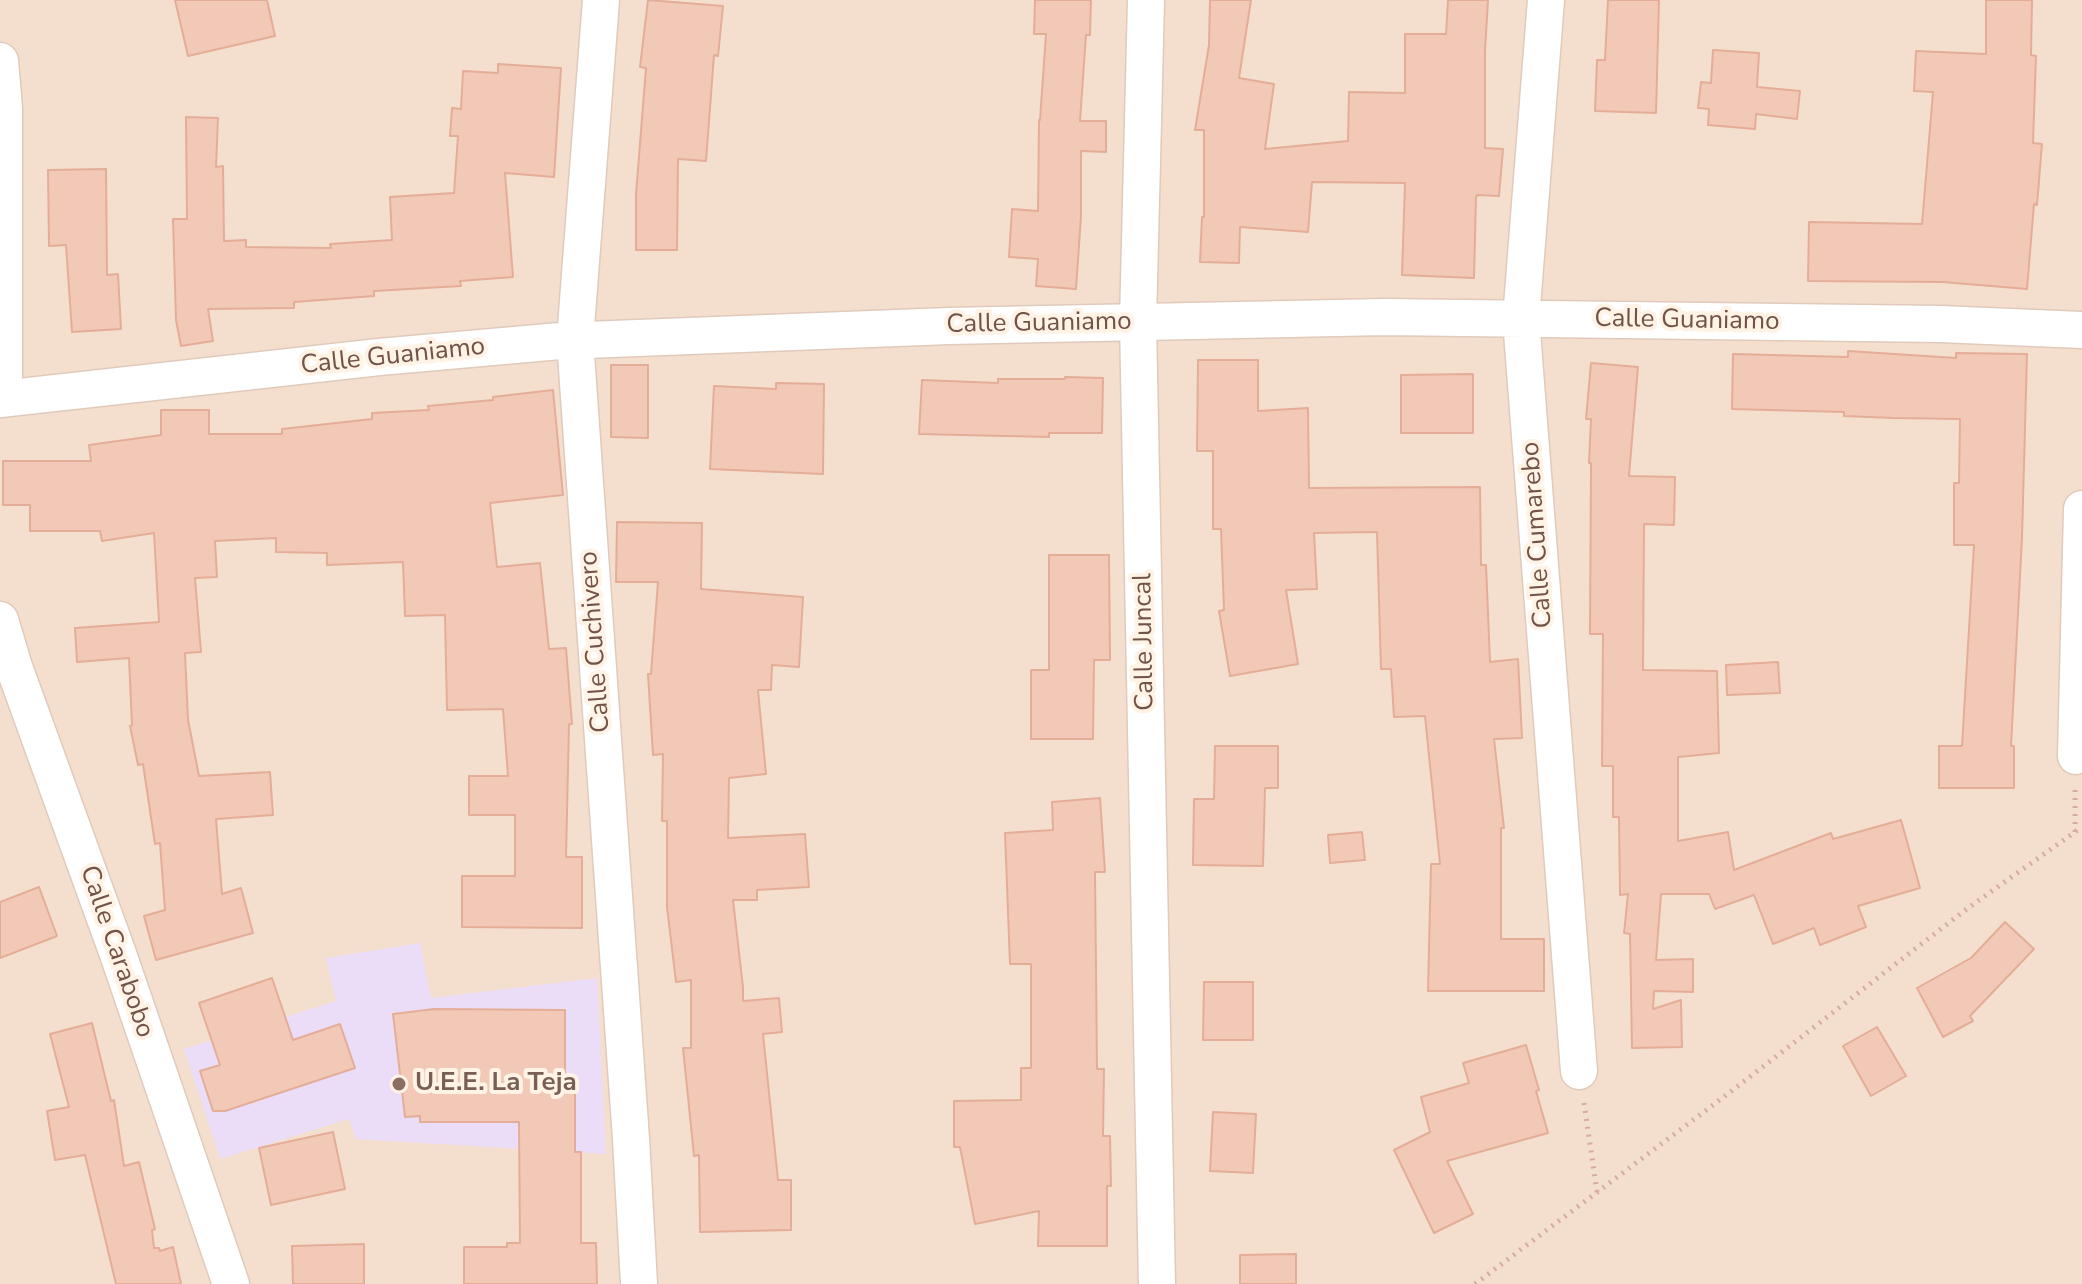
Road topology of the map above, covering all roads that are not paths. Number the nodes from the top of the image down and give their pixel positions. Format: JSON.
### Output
{"nodes":[{"id":1,"x":601,"y":0,"type":"edge"},
{"id":2,"x":1146,"y":0,"type":"edge"},
{"id":3,"x":1546,"y":0,"type":"edge"},
{"id":4,"x":0,"y":61,"type":"edge"},
{"id":5,"x":1521,"y":319,"type":"junction"},
{"id":6,"x":1138,"y":322,"type":"junction"},
{"id":7,"x":2082,"y":330,"type":"edge"},
{"id":8,"x":575,"y":340,"type":"junction"},
{"id":9,"x":2,"y":398,"type":"edge"},
{"id":10,"x":2082,"y":509,"type":"edge"},
{"id":11,"x":0,"y":620,"type":"edge"},
{"id":12,"x":2076,"y":756,"type":"dead end"},
{"id":13,"x":1579,"y":1071,"type":"road end"},
{"id":14,"x":231,"y":1284,"type":"edge"},
{"id":15,"x":639,"y":1284,"type":"edge"},
{"id":16,"x":1157,"y":1284,"type":"edge"}],
"edges":[{"from":1,"to":8,"type":"street","name":"Calle Cuchivero"},
{"from":2,"to":6,"type":"street","name":"Calle Juncal"},
{"from":3,"to":5,"type":"street","name":"Calle Cumarebo"},
{"from":4,"to":9,"type":"street"},
{"from":5,"to":6,"type":"street","name":"Calle Guaniamo"},
{"from":5,"to":7,"type":"street","name":"Calle Guaniamo"},
{"from":5,"to":13,"type":"street","name":"Calle Cumarebo"},
{"from":6,"to":8,"type":"street","name":"Calle Guaniamo"},
{"from":6,"to":16,"type":"street","name":"Calle Juncal"},
{"from":8,"to":9,"type":"street","name":"Calle Guaniamo"},
{"from":8,"to":15,"type":"street","name":"Calle Cuchivero"},
{"from":10,"to":12,"type":"street"},
{"from":11,"to":14,"type":"street","name":"Calle Carabobo"}]}
